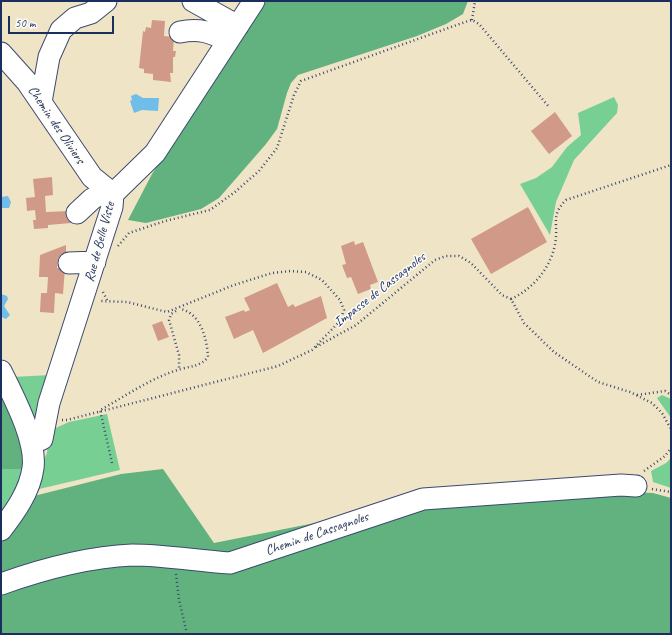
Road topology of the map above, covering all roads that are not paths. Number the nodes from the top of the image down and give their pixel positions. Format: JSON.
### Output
{"nodes":[{"id":1,"x":106,"y":1,"type":"edge"},
{"id":2,"x":194,"y":1,"type":"edge"},
{"id":3,"x":254,"y":1,"type":"edge"},
{"id":4,"x":180,"y":32,"type":"dead end"},
{"id":5,"x":233,"y":34,"type":"junction"},
{"id":6,"x":5,"y":57,"type":"edge"},
{"id":7,"x":49,"y":57,"type":"junction"},
{"id":8,"x":41,"y":102,"type":"junction"},
{"id":9,"x":110,"y":192,"type":"junction"},
{"id":10,"x":77,"y":213,"type":"dead end"},
{"id":11,"x":69,"y":262,"type":"dead end"},
{"id":12,"x":95,"y":262,"type":"junction"},
{"id":13,"x":1,"y":371,"type":"edge"},
{"id":14,"x":31,"y":444,"type":"junction"},
{"id":15,"x":636,"y":486,"type":"road end"},
{"id":16,"x":1,"y":530,"type":"edge"},
{"id":17,"x":1,"y":584,"type":"edge"}],
"edges":[{"from":1,"to":7,"type":"street"},
{"from":2,"to":5,"type":"street"},
{"from":3,"to":5,"type":"street","name":"Rue de Belle Viste"},
{"from":4,"to":5,"type":"street"},
{"from":5,"to":9,"type":"street","name":"Rue de Belle Viste"},
{"from":6,"to":7,"type":"street"},
{"from":6,"to":8,"type":"street","name":"Chemin des Oliviers"},
{"from":7,"to":8,"type":"street"},
{"from":8,"to":9,"type":"street","name":"Chemin des Oliviers"},
{"from":9,"to":10,"type":"street"},
{"from":9,"to":12,"type":"street","name":"Rue de Belle Viste"},
{"from":11,"to":12,"type":"street"},
{"from":12,"to":14,"type":"street","name":"Rue de Belle Viste"},
{"from":13,"to":14,"type":"street"},
{"from":14,"to":16,"type":"street"},
{"from":15,"to":17,"type":"street","name":"Chemin de Cassagnoles"}]}
